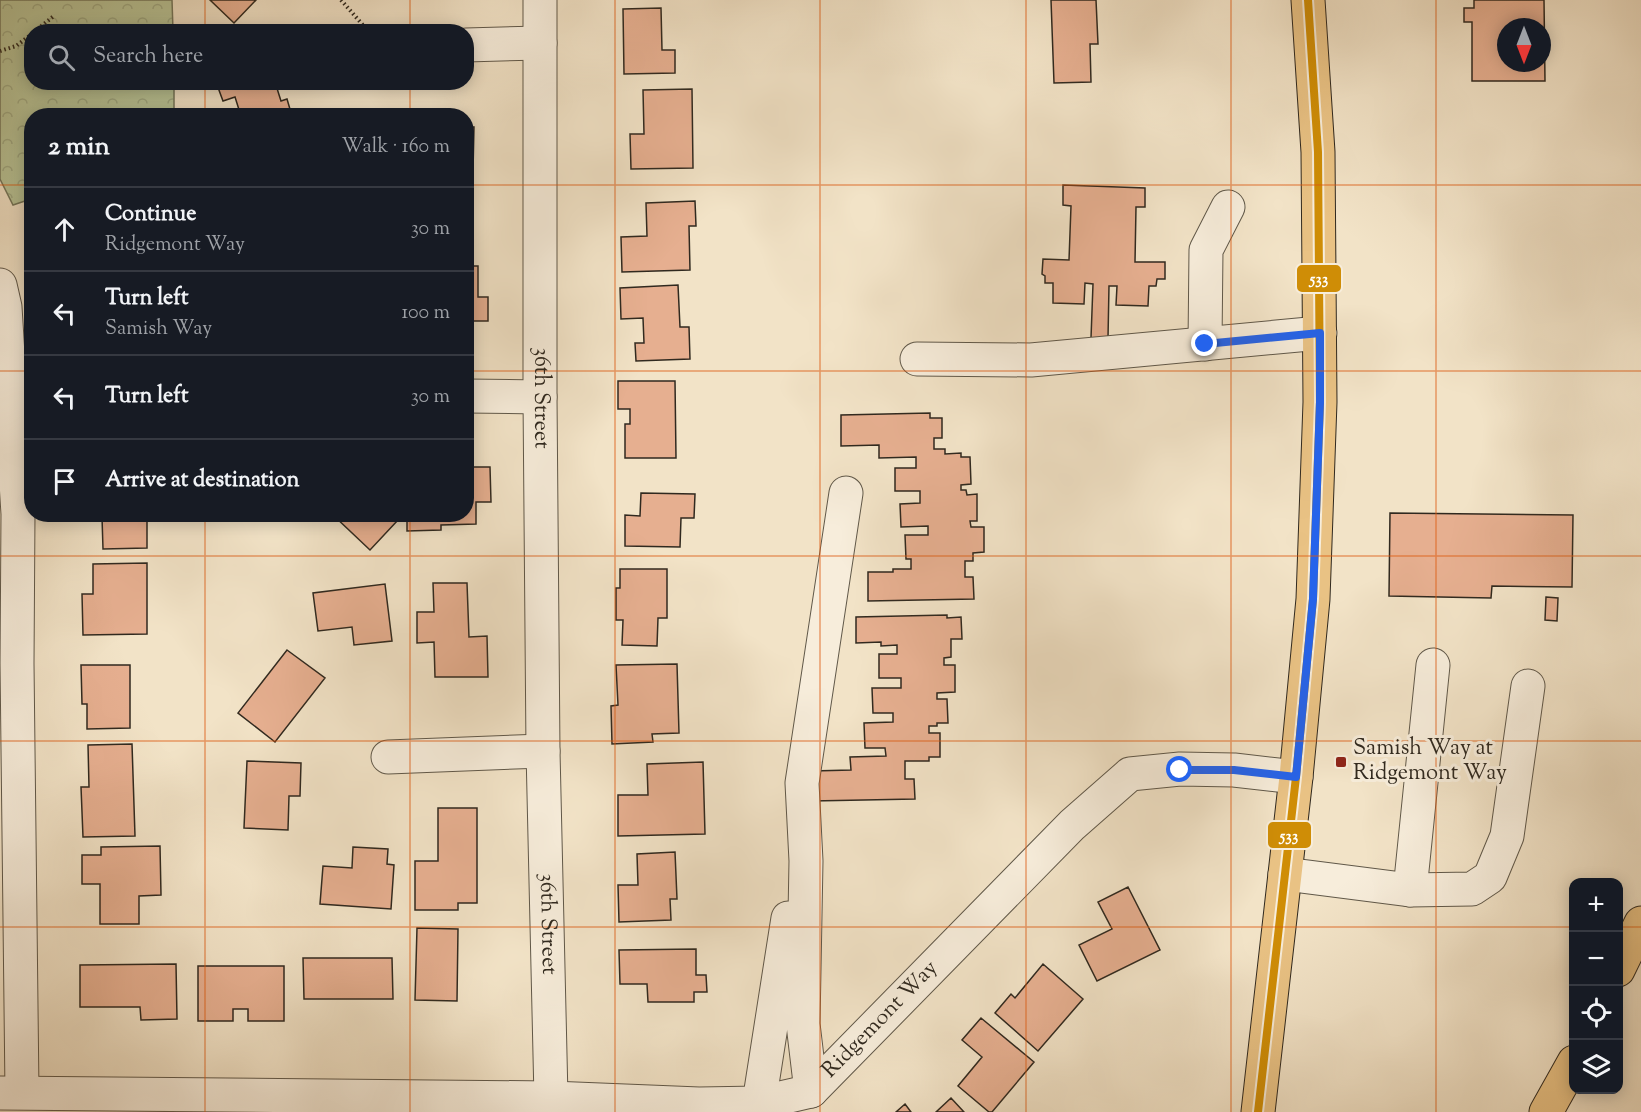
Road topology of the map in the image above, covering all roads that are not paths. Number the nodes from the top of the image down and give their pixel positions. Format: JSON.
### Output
{"nodes":[{"id":1,"x":540,"y":0,"type":"edge"},
{"id":2,"x":1308,"y":0,"type":"edge"},
{"id":3,"x":540,"y":44,"type":"junction"},
{"id":4,"x":474,"y":45,"type":"edge"},
{"id":5,"x":1227,"y":207,"type":"dead end"},
{"id":6,"x":0,"y":285,"type":"edge"},
{"id":7,"x":1320,"y":333,"type":"junction"},
{"id":8,"x":1205,"y":344,"type":"junction"},
{"id":9,"x":917,"y":359,"type":"dead end"},
{"id":10,"x":474,"y":396,"type":"edge"},
{"id":11,"x":540,"y":397,"type":"junction"},
{"id":12,"x":846,"y":493,"type":"dead end"},
{"id":13,"x":8,"y":663,"type":"edge"},
{"id":14,"x":1433,"y":664,"type":"dead end"},
{"id":15,"x":1528,"y":686,"type":"dead end"},
{"id":16,"x":543,"y":751,"type":"junction"},
{"id":17,"x":388,"y":757,"type":"dead end"},
{"id":18,"x":1296,"y":777,"type":"junction"},
{"id":19,"x":807,"y":861,"type":"junction"},
{"id":20,"x":1285,"y":874,"type":"junction"},
{"id":21,"x":1410,"y":890,"type":"junction"},
{"id":22,"x":1641,"y":923,"type":"edge"},
{"id":23,"x":1623,"y":960,"type":"edge"},
{"id":24,"x":1569,"y":1071,"type":"edge"},
{"id":25,"x":811,"y":1090,"type":"junction"},
{"id":26,"x":11,"y":1093,"type":"edge"},
{"id":27,"x":551,"y":1098,"type":"junction"},
{"id":28,"x":349,"y":1103,"type":"edge"},
{"id":29,"x":759,"y":1103,"type":"junction"},
{"id":30,"x":1258,"y":1112,"type":"edge"},
{"id":31,"x":1546,"y":1112,"type":"edge"}],
"edges":[{"from":1,"to":3,"type":"street","name":"36th Street"},
{"from":2,"to":7,"type":"main road"},
{"from":3,"to":4,"type":"street"},
{"from":3,"to":11,"type":"street","name":"36th Street"},
{"from":5,"to":8,"type":"street"},
{"from":6,"to":13,"type":"street"},
{"from":7,"to":8,"type":"street"},
{"from":7,"to":18,"type":"main road"},
{"from":8,"to":9,"type":"street"},
{"from":10,"to":11,"type":"street"},
{"from":11,"to":16,"type":"street","name":"36th Street"},
{"from":12,"to":19,"type":"street"},
{"from":13,"to":26,"type":"street"},
{"from":14,"to":21,"type":"street"},
{"from":15,"to":21,"type":"street"},
{"from":16,"to":17,"type":"street"},
{"from":16,"to":27,"type":"street","name":"36th Street"},
{"from":18,"to":20,"type":"main road"},
{"from":18,"to":25,"type":"street","name":"Ridgemont Way"},
{"from":19,"to":25,"type":"street"},
{"from":19,"to":29,"type":"street"},
{"from":20,"to":21,"type":"street"},
{"from":20,"to":30,"type":"main road"},
{"from":22,"to":23,"type":"main road"},
{"from":24,"to":31,"type":"main road"},
{"from":25,"to":29,"type":"street","name":"Ridgemont Way"},
{"from":26,"to":28,"type":"street","name":"Ridgemont Way"},
{"from":27,"to":28,"type":"street","name":"Ridgemont Way"},
{"from":27,"to":29,"type":"street","name":"Ridgemont Way"}]}
